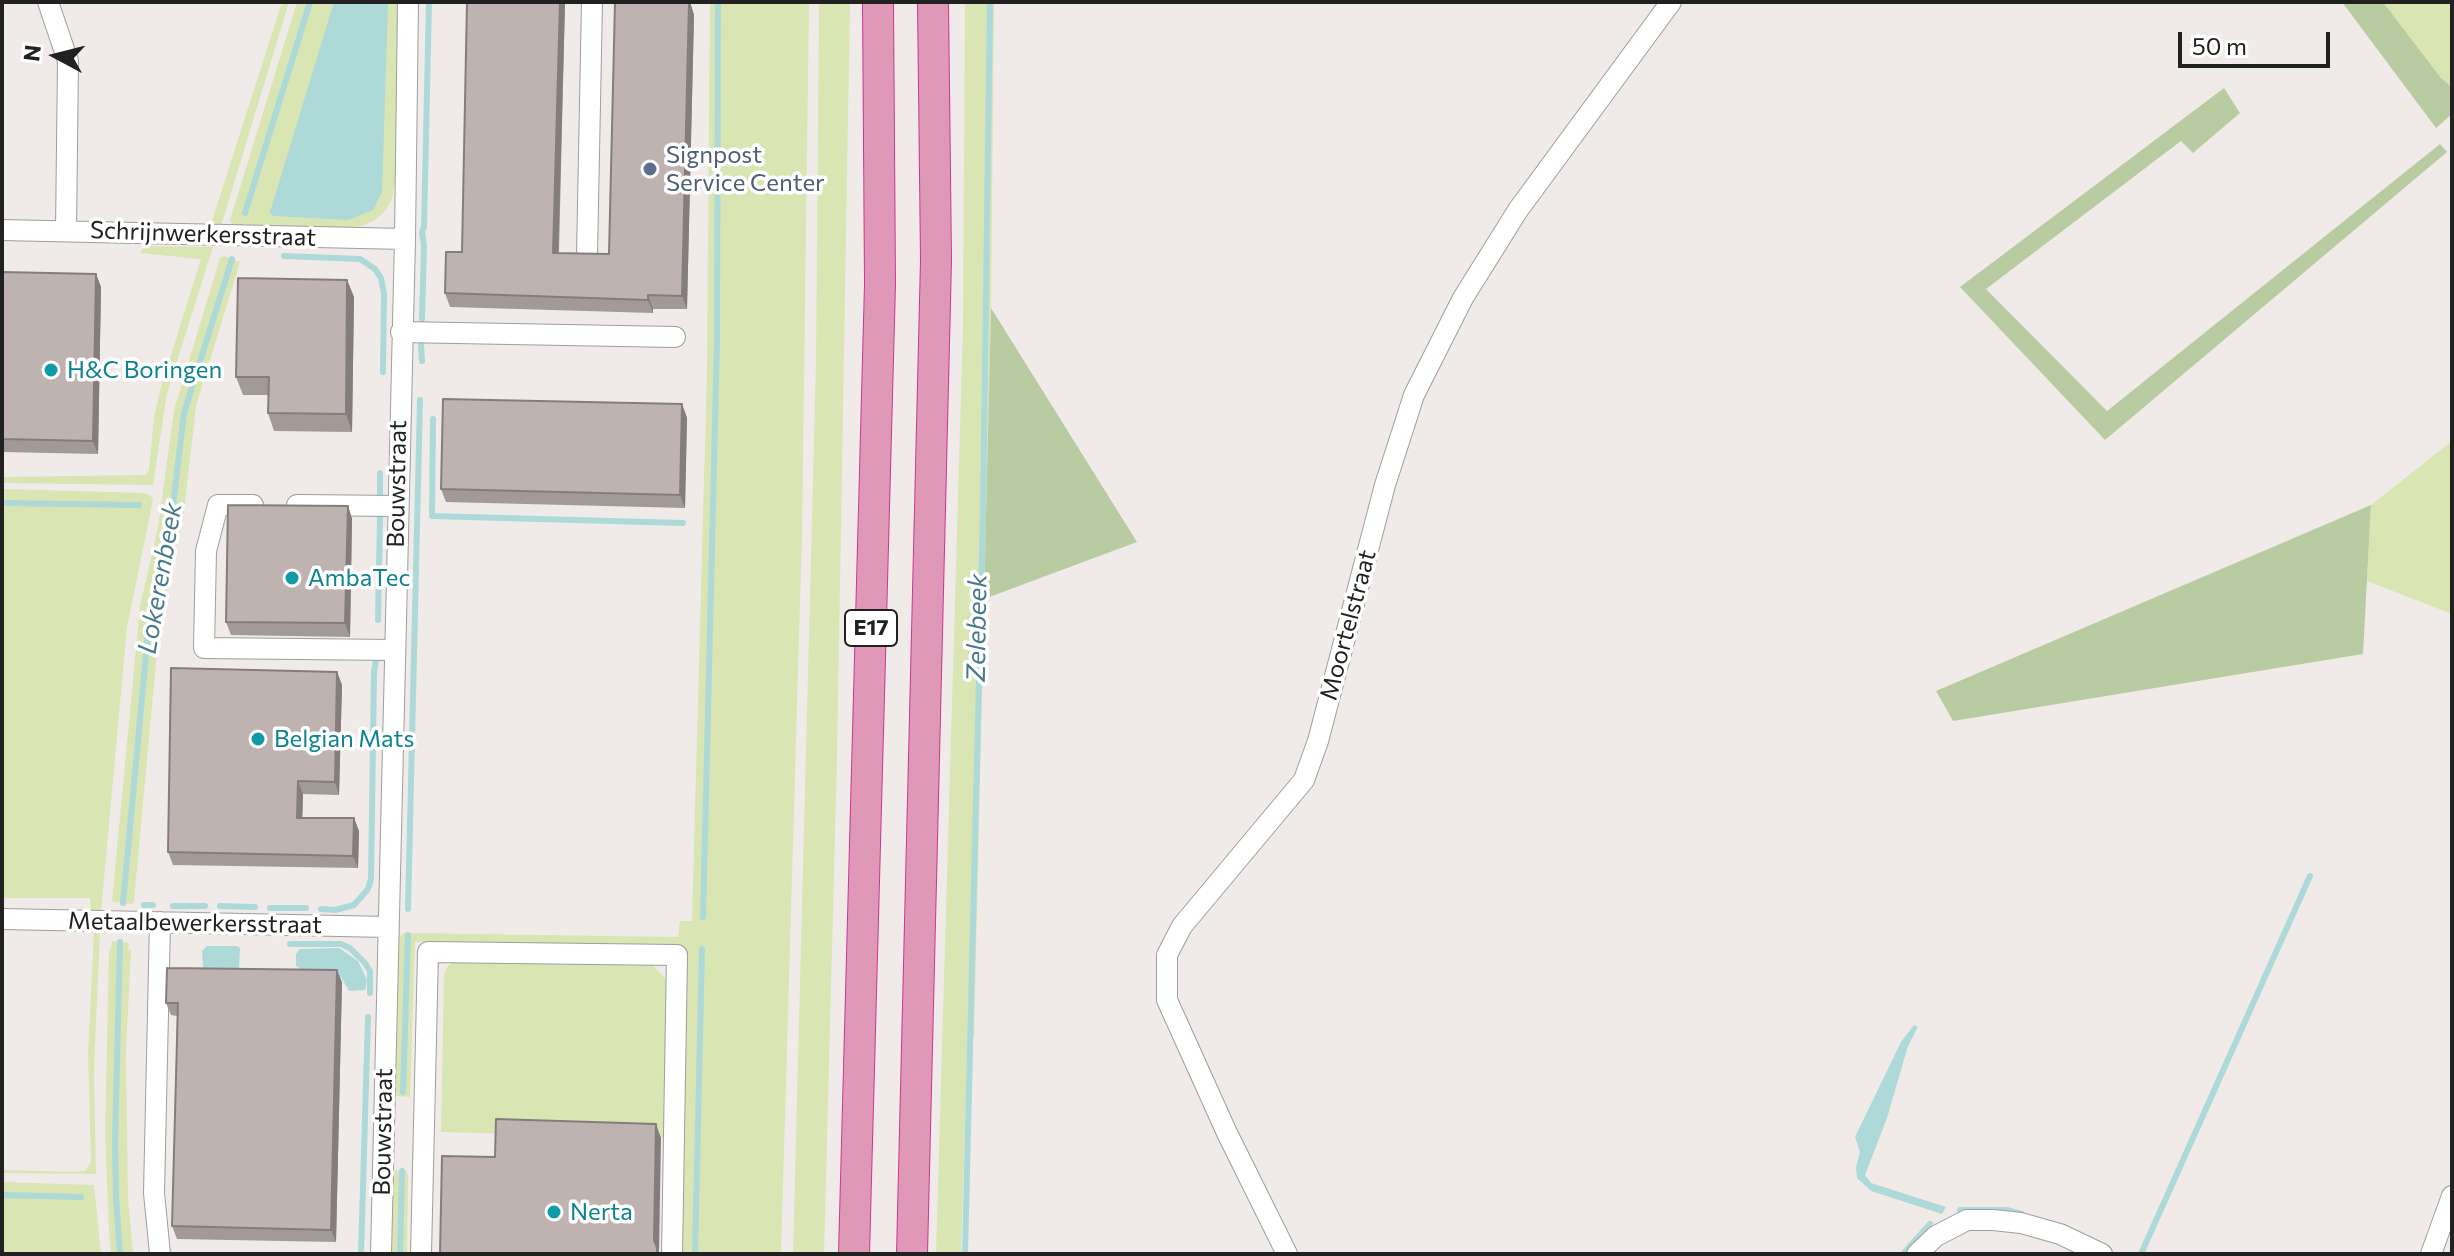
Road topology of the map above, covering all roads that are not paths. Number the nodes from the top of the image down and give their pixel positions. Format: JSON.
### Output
{"nodes":[{"id":1,"x":48,"y":2,"type":"edge"},
{"id":2,"x":408,"y":2,"type":"edge"},
{"id":3,"x":592,"y":2,"type":"edge"},
{"id":4,"x":878,"y":2,"type":"edge"},
{"id":5,"x":933,"y":2,"type":"edge"},
{"id":6,"x":1671,"y":2,"type":"edge"},
{"id":7,"x":2,"y":230,"type":"edge"},
{"id":8,"x":66,"y":231,"type":"junction"},
{"id":9,"x":405,"y":239,"type":"junction"},
{"id":10,"x":587,"y":255,"type":"edge"},
{"id":11,"x":401,"y":332,"type":"junction"},
{"id":12,"x":675,"y":337,"type":"dead end"},
{"id":13,"x":397,"y":506,"type":"junction"},
{"id":14,"x":394,"y":650,"type":"junction"},
{"id":15,"x":2,"y":919,"type":"edge"},
{"id":16,"x":160,"y":922,"type":"junction"},
{"id":17,"x":388,"y":927,"type":"junction"},
{"id":18,"x":2452,"y":1196,"type":"edge"},
{"id":19,"x":160,"y":1254,"type":"edge"},
{"id":20,"x":381,"y":1254,"type":"edge"},
{"id":21,"x":421,"y":1254,"type":"edge"},
{"id":22,"x":672,"y":1254,"type":"edge"},
{"id":23,"x":854,"y":1254,"type":"edge"},
{"id":24,"x":912,"y":1254,"type":"edge"},
{"id":25,"x":1287,"y":1254,"type":"edge"},
{"id":26,"x":1917,"y":1254,"type":"edge"},
{"id":27,"x":2102,"y":1254,"type":"edge"},
{"id":28,"x":2431,"y":1254,"type":"edge"}],
"edges":[{"from":1,"to":8,"type":"street"},
{"from":2,"to":9,"type":"street","name":"Bouwstraat"},
{"from":3,"to":10,"type":"street"},
{"from":4,"to":23,"type":"highway","number":"E17"},
{"from":5,"to":24,"type":"highway","number":"E17"},
{"from":6,"to":25,"type":"street","name":"Moortelstraat"},
{"from":7,"to":8,"type":"street","name":"Schrijnwerkersstraat"},
{"from":8,"to":9,"type":"street","name":"Schrijnwerkersstraat"},
{"from":9,"to":11,"type":"street","name":"Bouwstraat"},
{"from":11,"to":12,"type":"street"},
{"from":11,"to":13,"type":"street","name":"Bouwstraat"},
{"from":13,"to":14,"type":"street","name":"Bouwstraat"},
{"from":13,"to":14,"type":"street"},
{"from":14,"to":17,"type":"street","name":"Bouwstraat"},
{"from":15,"to":16,"type":"street","name":"Metaalbewerkersstraat"},
{"from":16,"to":17,"type":"street","name":"Metaalbewerkersstraat"},
{"from":16,"to":19,"type":"street"},
{"from":17,"to":20,"type":"street","name":"Bouwstraat"},
{"from":18,"to":28,"type":"street"},
{"from":21,"to":22,"type":"street"},
{"from":26,"to":27,"type":"street"}]}
